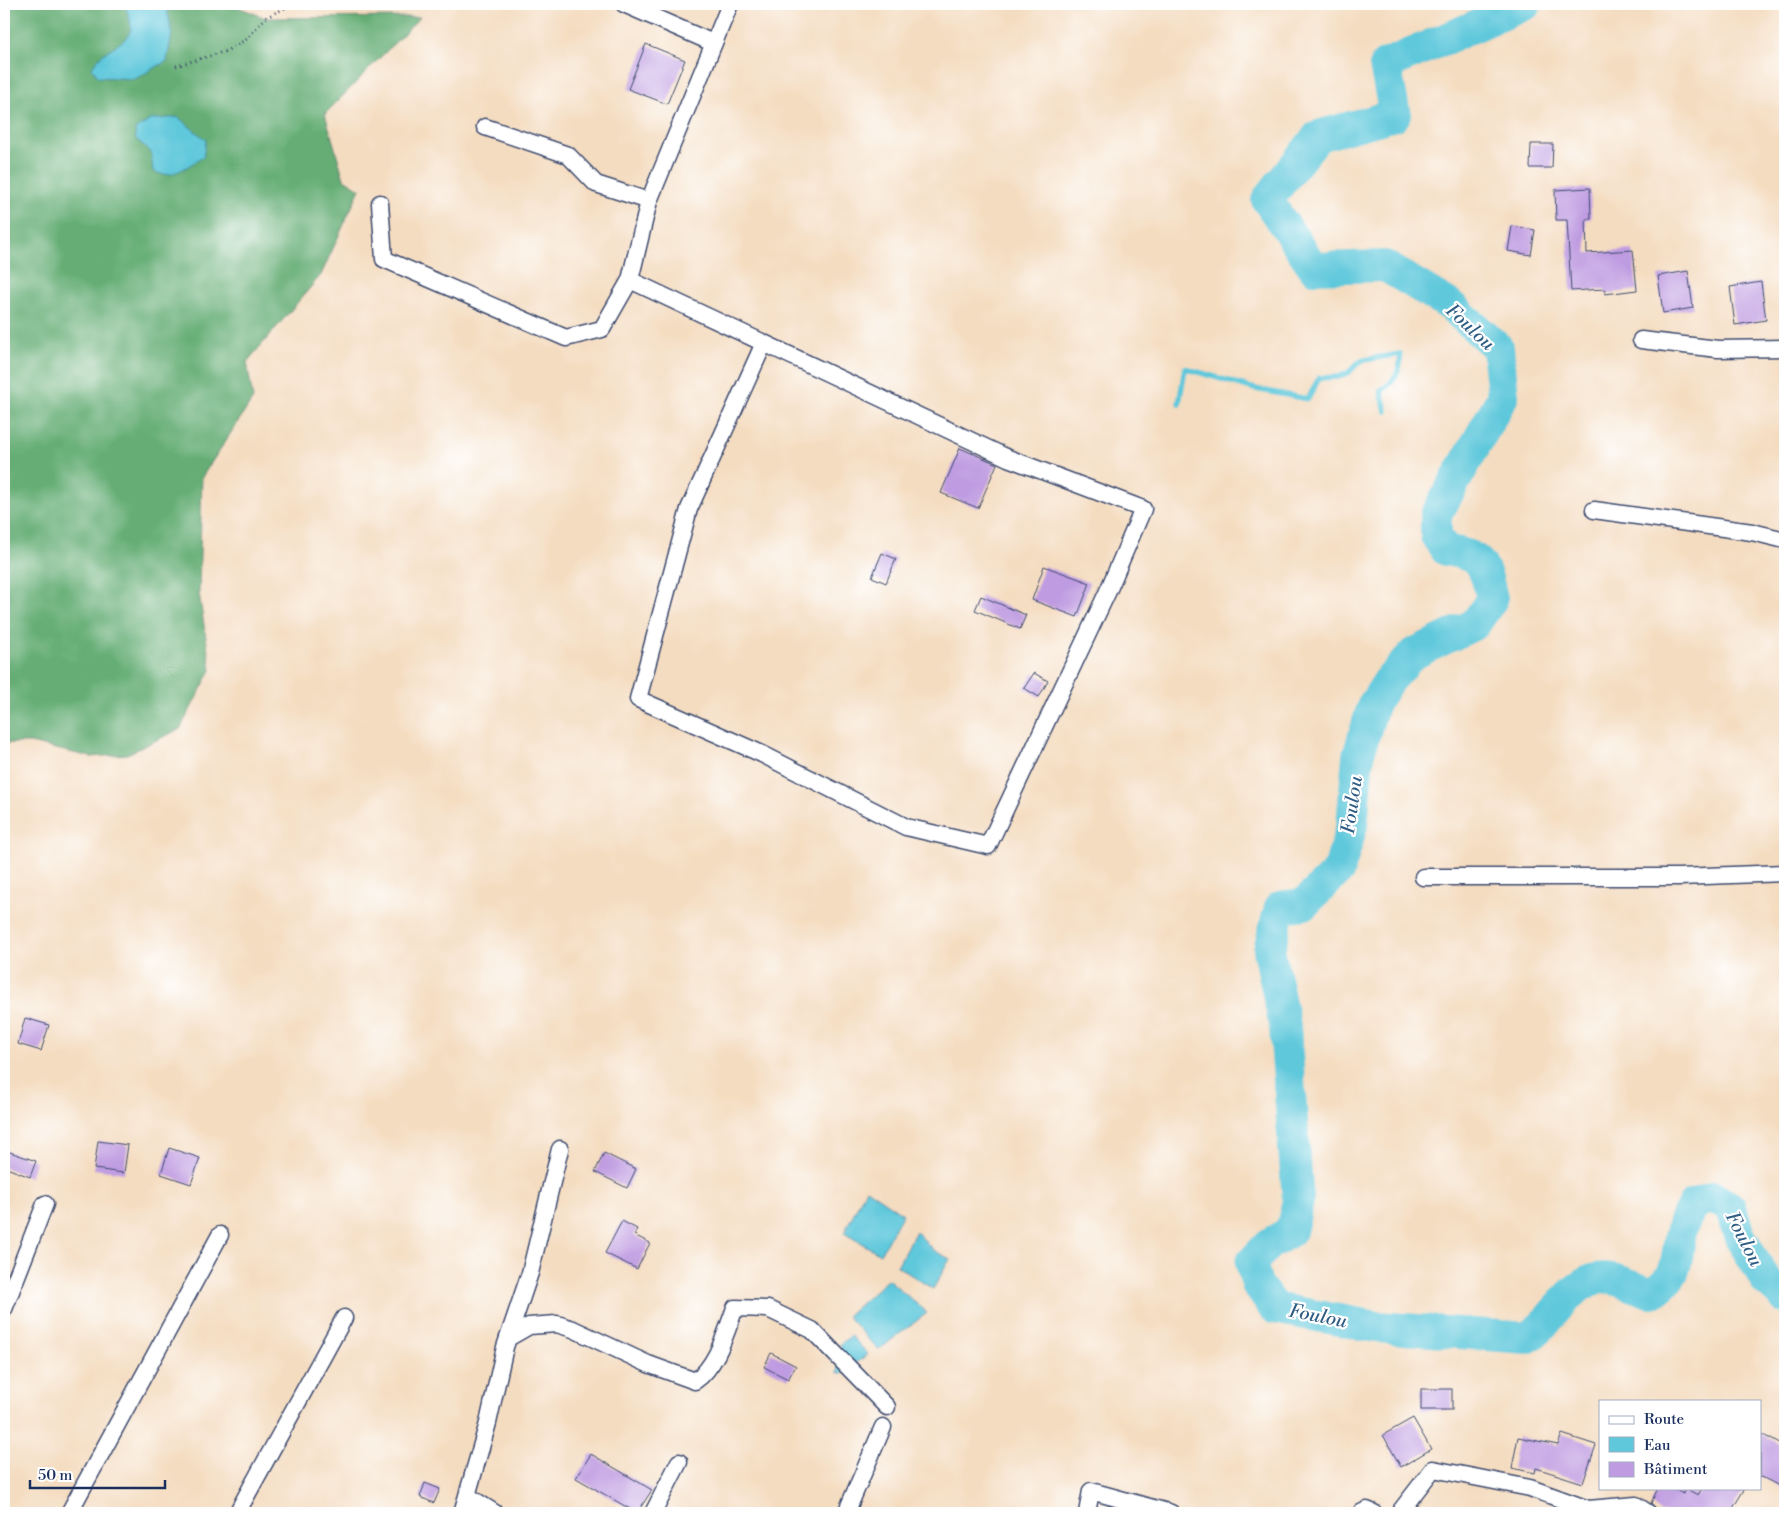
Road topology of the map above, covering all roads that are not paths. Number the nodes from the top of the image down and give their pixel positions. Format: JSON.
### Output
{"nodes":[{"id":1,"x":624,"y":4,"type":"edge"},
{"id":2,"x":730,"y":4,"type":"edge"},
{"id":3,"x":713,"y":43,"type":"junction"},
{"id":4,"x":485,"y":127,"type":"dead end"},
{"id":5,"x":648,"y":201,"type":"junction"},
{"id":6,"x":380,"y":203,"type":"dead end"},
{"id":7,"x":630,"y":280,"type":"junction"},
{"id":8,"x":1641,"y":340,"type":"dead end"},
{"id":9,"x":764,"y":343,"type":"junction"},
{"id":10,"x":1785,"y":348,"type":"edge"},
{"id":11,"x":1594,"y":510,"type":"dead end"},
{"id":12,"x":1785,"y":540,"type":"edge"},
{"id":13,"x":1785,"y":872,"type":"edge"},
{"id":14,"x":1423,"y":877,"type":"dead end"},
{"id":15,"x":560,"y":1149,"type":"dead end"},
{"id":16,"x":45,"y":1204,"type":"dead end"},
{"id":17,"x":220,"y":1235,"type":"dead end"},
{"id":18,"x":4,"y":1309,"type":"edge"},
{"id":19,"x":344,"y":1318,"type":"dead end"},
{"id":20,"x":508,"y":1338,"type":"junction"},
{"id":21,"x":887,"y":1407,"type":"dead end"},
{"id":22,"x":883,"y":1427,"type":"dead end"},
{"id":23,"x":679,"y":1462,"type":"dead end"},
{"id":24,"x":468,"y":1496,"type":"junction"},
{"id":25,"x":69,"y":1513,"type":"edge"},
{"id":26,"x":237,"y":1513,"type":"edge"},
{"id":27,"x":462,"y":1513,"type":"edge"},
{"id":28,"x":495,"y":1513,"type":"edge"},
{"id":29,"x":653,"y":1513,"type":"edge"},
{"id":30,"x":846,"y":1513,"type":"edge"},
{"id":31,"x":1087,"y":1513,"type":"edge"},
{"id":32,"x":1171,"y":1513,"type":"edge"},
{"id":33,"x":1360,"y":1513,"type":"edge"},
{"id":34,"x":1374,"y":1513,"type":"edge"},
{"id":35,"x":1399,"y":1513,"type":"edge"},
{"id":36,"x":1648,"y":1513,"type":"edge"}],
"edges":[{"from":1,"to":3,"type":"street"},
{"from":2,"to":3,"type":"street"},
{"from":3,"to":5,"type":"street"},
{"from":4,"to":5,"type":"street"},
{"from":5,"to":7,"type":"street"},
{"from":6,"to":7,"type":"street"},
{"from":7,"to":9,"type":"street"},
{"from":8,"to":10,"type":"street"},
{"from":9,"to":9,"type":"street"},
{"from":11,"to":12,"type":"street"},
{"from":13,"to":14,"type":"street"},
{"from":15,"to":20,"type":"street"},
{"from":16,"to":18,"type":"street"},
{"from":17,"to":25,"type":"street"},
{"from":19,"to":26,"type":"street"},
{"from":20,"to":21,"type":"street"},
{"from":20,"to":24,"type":"street"},
{"from":22,"to":30,"type":"street"},
{"from":23,"to":29,"type":"street"},
{"from":24,"to":27,"type":"street"},
{"from":24,"to":28,"type":"street"},
{"from":31,"to":32,"type":"street"},
{"from":33,"to":34,"type":"street"},
{"from":35,"to":36,"type":"street"}]}
